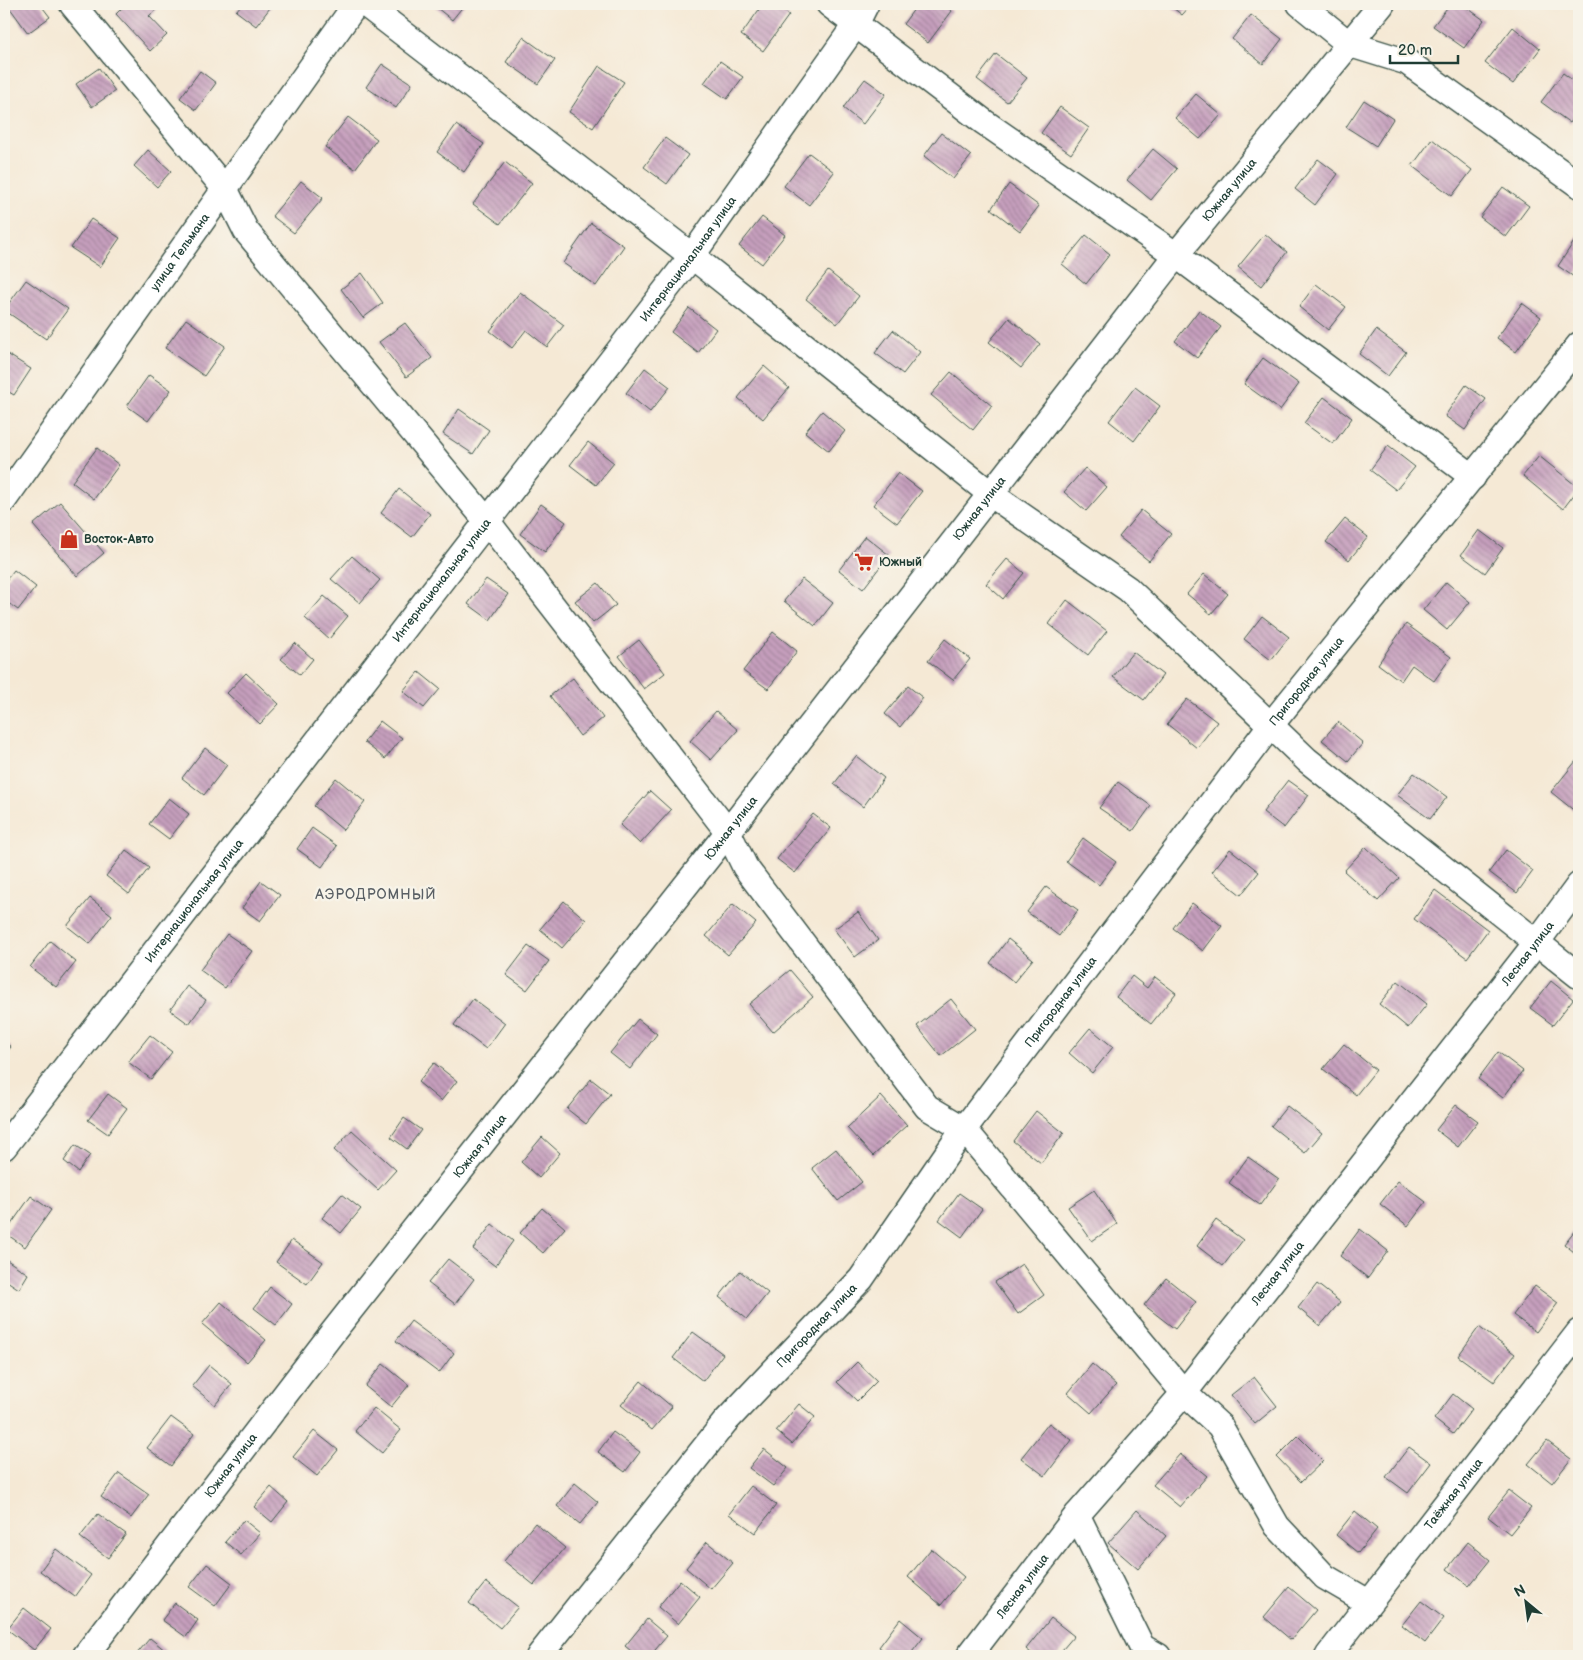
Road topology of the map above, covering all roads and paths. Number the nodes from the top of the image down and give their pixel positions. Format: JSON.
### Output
{"nodes":[{"id":1,"x":72,"y":4,"type":"edge"},
{"id":2,"x":356,"y":4,"type":"edge"},
{"id":3,"x":365,"y":4,"type":"edge"},
{"id":4,"x":829,"y":4,"type":"edge"},
{"id":5,"x":1300,"y":4,"type":"edge"},
{"id":6,"x":1382,"y":4,"type":"edge"},
{"id":7,"x":861,"y":14,"type":"edge"},
{"id":8,"x":1349,"y":44,"type":"junction"},
{"id":9,"x":1579,"y":185,"type":"edge"},
{"id":10,"x":225,"y":189,"type":"junction"},
{"id":11,"x":1176,"y":255,"type":"junction"},
{"id":12,"x":692,"y":256,"type":"junction"},
{"id":13,"x":1579,"y":345,"type":"edge"},
{"id":14,"x":1473,"y":477,"type":"junction"},
{"id":15,"x":992,"y":495,"type":"junction"},
{"id":16,"x":4,"y":500,"type":"edge"},
{"id":17,"x":487,"y":521,"type":"junction"},
{"id":18,"x":1270,"y":726,"type":"junction"},
{"id":19,"x":728,"y":832,"type":"junction"},
{"id":20,"x":1579,"y":885,"type":"edge"},
{"id":21,"x":1537,"y":942,"type":"junction"},
{"id":22,"x":1579,"y":976,"type":"edge"},
{"id":23,"x":964,"y":1128,"type":"junction"},
{"id":24,"x":4,"y":1147,"type":"edge"},
{"id":25,"x":1579,"y":1332,"type":"edge"},
{"id":26,"x":1184,"y":1393,"type":"junction"},
{"id":27,"x":1077,"y":1515,"type":"junction"},
{"id":28,"x":1368,"y":1602,"type":"junction"},
{"id":29,"x":85,"y":1656,"type":"edge"},
{"id":30,"x":539,"y":1656,"type":"edge"},
{"id":31,"x":969,"y":1656,"type":"edge"},
{"id":32,"x":1158,"y":1656,"type":"edge"},
{"id":33,"x":1328,"y":1656,"type":"edge"}],
"edges":[{"from":1,"to":10,"type":"street"},
{"from":2,"to":10,"type":"street","name":"улица Тельмана"},
{"from":3,"to":12,"type":"street"},
{"from":4,"to":7,"type":"street"},
{"from":5,"to":8,"type":"street"},
{"from":6,"to":8,"type":"street","name":"Южная улица"},
{"from":7,"to":11,"type":"street"},
{"from":7,"to":12,"type":"street","name":"Интернациональная улица"},
{"from":8,"to":9,"type":"street"},
{"from":8,"to":11,"type":"street","name":"Южная улица"},
{"from":10,"to":16,"type":"street","name":"улица Тельмана"},
{"from":10,"to":17,"type":"street"},
{"from":11,"to":14,"type":"street"},
{"from":11,"to":15,"type":"street","name":"Южная улица"},
{"from":12,"to":15,"type":"street"},
{"from":12,"to":17,"type":"street","name":"Интернациональная улица"},
{"from":13,"to":14,"type":"street","name":"Пригородная улица"},
{"from":14,"to":18,"type":"street","name":"Пригородная улица"},
{"from":15,"to":18,"type":"street"},
{"from":15,"to":19,"type":"street","name":"Южная улица"},
{"from":17,"to":19,"type":"street"},
{"from":17,"to":24,"type":"street","name":"Интернациональная улица"},
{"from":18,"to":21,"type":"street"},
{"from":18,"to":23,"type":"street","name":"Пригородная улица"},
{"from":19,"to":23,"type":"street"},
{"from":19,"to":29,"type":"street","name":"Южная улица"},
{"from":20,"to":21,"type":"street","name":"Лесная улица"},
{"from":21,"to":22,"type":"street"},
{"from":21,"to":26,"type":"street","name":"Лесная улица"},
{"from":23,"to":26,"type":"street"},
{"from":23,"to":30,"type":"street","name":"Пригородная улица"},
{"from":25,"to":28,"type":"street","name":"Таёжная улица"},
{"from":26,"to":27,"type":"street","name":"Лесная улица"},
{"from":26,"to":28,"type":"street"},
{"from":27,"to":31,"type":"street","name":"Лесная улица"},
{"from":27,"to":32,"type":"street"},
{"from":28,"to":33,"type":"street","name":"Таёжная улица"}]}
